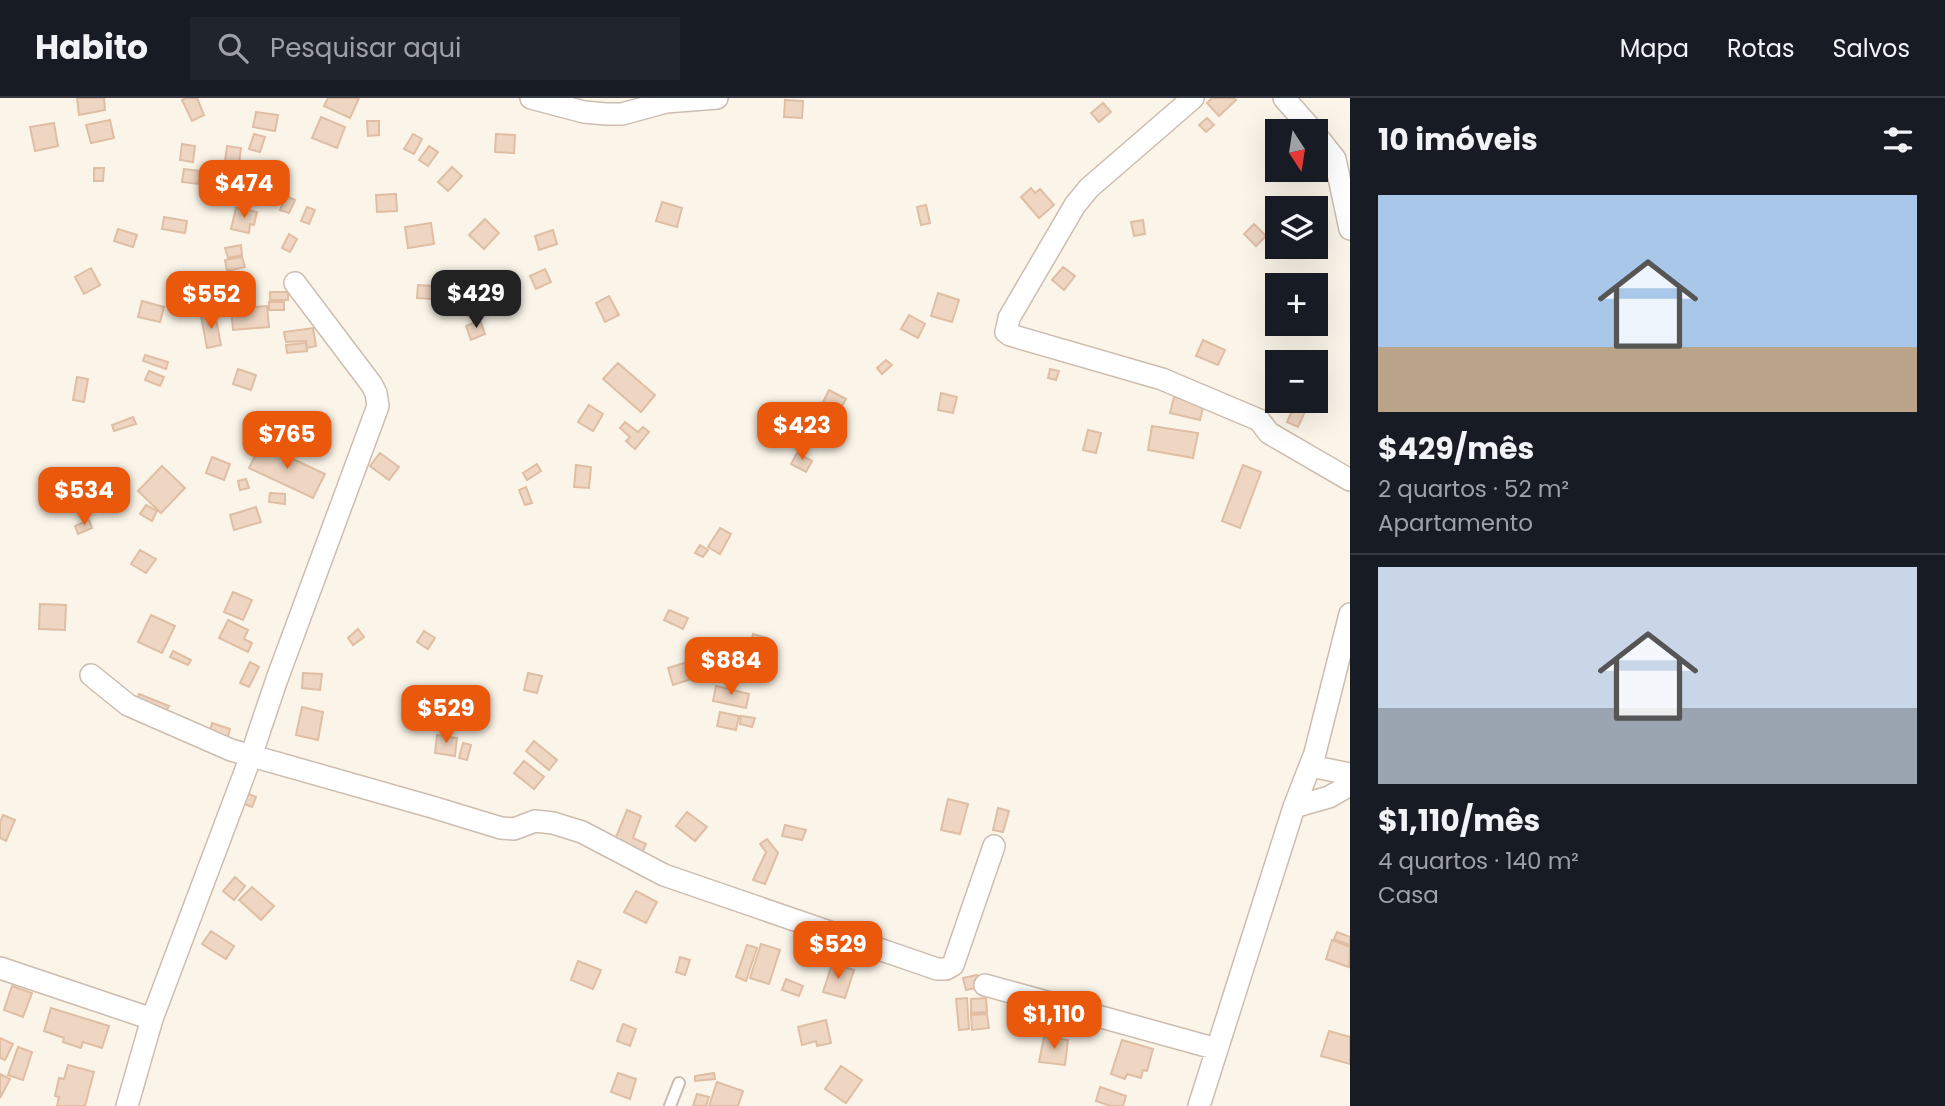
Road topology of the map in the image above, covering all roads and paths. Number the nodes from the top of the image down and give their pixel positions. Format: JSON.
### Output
{"nodes":[{"id":1,"x":531,"y":98,"type":"edge"},
{"id":2,"x":717,"y":98,"type":"edge"},
{"id":3,"x":1193,"y":98,"type":"edge"},
{"id":4,"x":1284,"y":98,"type":"edge"},
{"id":5,"x":1303,"y":119,"type":"edge"},
{"id":6,"x":1328,"y":150,"type":"edge"},
{"id":7,"x":1350,"y":229,"type":"edge"},
{"id":8,"x":295,"y":283,"type":"dead end"},
{"id":9,"x":1350,"y":480,"type":"edge"},
{"id":10,"x":1350,"y":614,"type":"edge"},
{"id":11,"x":91,"y":675,"type":"dead end"},
{"id":12,"x":251,"y":756,"type":"junction"},
{"id":13,"x":1310,"y":766,"type":"junction"},
{"id":14,"x":1350,"y":774,"type":"edge"},
{"id":15,"x":1350,"y":785,"type":"edge"},
{"id":16,"x":1294,"y":807,"type":"junction"},
{"id":17,"x":994,"y":846,"type":"dead end"},
{"id":18,"x":0,"y":968,"type":"edge"},
{"id":19,"x":985,"y":985,"type":"dead end"},
{"id":20,"x":152,"y":1019,"type":"junction"},
{"id":21,"x":1217,"y":1049,"type":"junction"},
{"id":22,"x":679,"y":1083,"type":"dead end"},
{"id":23,"x":127,"y":1106,"type":"edge"},
{"id":24,"x":670,"y":1106,"type":"edge"},
{"id":25,"x":1199,"y":1106,"type":"edge"}],
"edges":[{"from":1,"to":2,"type":"street"},
{"from":3,"to":9,"type":"street"},
{"from":4,"to":5,"type":"street"},
{"from":6,"to":7,"type":"street"},
{"from":8,"to":12,"type":"street"},
{"from":10,"to":13,"type":"street"},
{"from":11,"to":12,"type":"street"},
{"from":12,"to":17,"type":"street"},
{"from":12,"to":20,"type":"street"},
{"from":13,"to":14,"type":"street"},
{"from":13,"to":16,"type":"street"},
{"from":15,"to":16,"type":"street"},
{"from":16,"to":21,"type":"street"},
{"from":18,"to":20,"type":"street"},
{"from":19,"to":21,"type":"street"},
{"from":20,"to":23,"type":"street"},
{"from":21,"to":25,"type":"street"},
{"from":22,"to":24,"type":"lane"}]}
